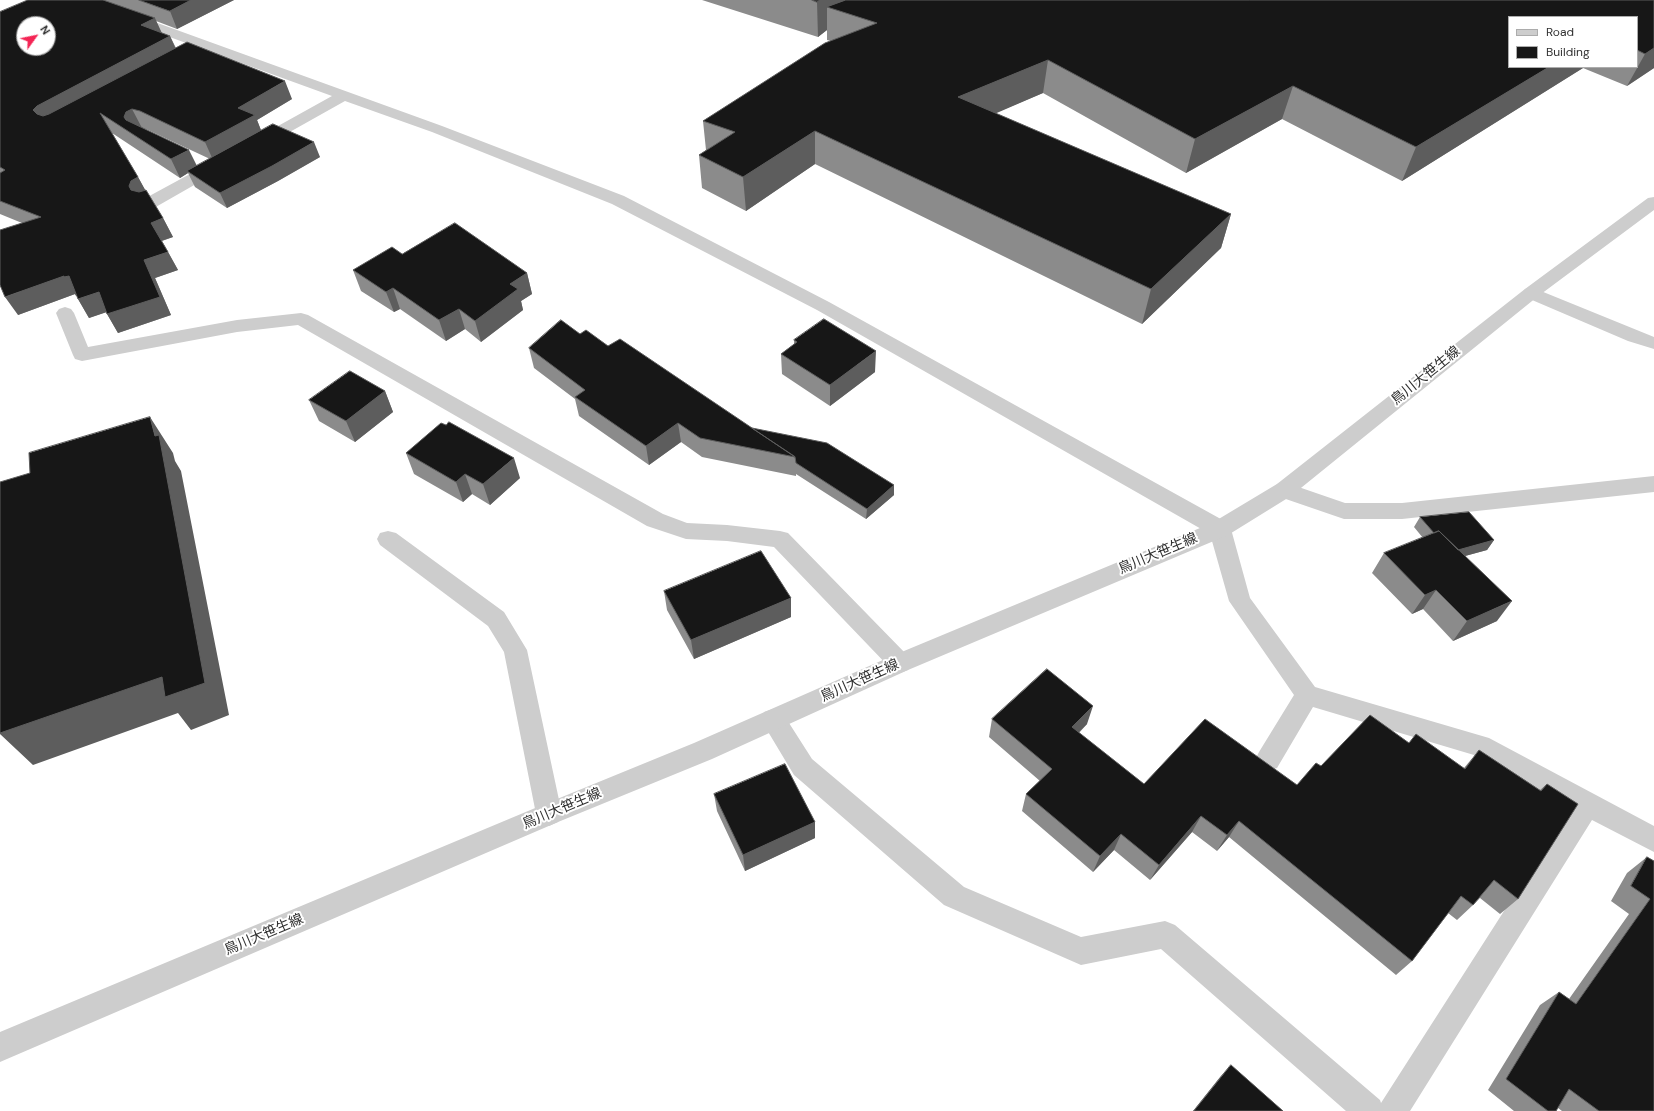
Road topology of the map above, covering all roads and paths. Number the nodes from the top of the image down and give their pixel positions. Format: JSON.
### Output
{"nodes":[{"id":1,"x":81,"y":0,"type":"edge"},
{"id":2,"x":345,"y":95,"type":"junction"},
{"id":3,"x":1654,"y":202,"type":"edge"},
{"id":4,"x":148,"y":204,"type":"edge"},
{"id":5,"x":1531,"y":293,"type":"junction"},
{"id":6,"x":65,"y":313,"type":"dead end"},
{"id":7,"x":1654,"y":343,"type":"edge"},
{"id":8,"x":1654,"y":484,"type":"edge"},
{"id":9,"x":1284,"y":490,"type":"junction"},
{"id":10,"x":1220,"y":528,"type":"junction"},
{"id":11,"x":388,"y":539,"type":"dead end"},
{"id":12,"x":900,"y":664,"type":"junction"},
{"id":13,"x":1307,"y":695,"type":"junction"},
{"id":14,"x":774,"y":720,"type":"junction"},
{"id":15,"x":1268,"y":760,"type":"dead end"},
{"id":16,"x":1587,"y":804,"type":"junction"},
{"id":17,"x":549,"y":814,"type":"junction"},
{"id":18,"x":1654,"y":840,"type":"edge"},
{"id":19,"x":0,"y":1047,"type":"edge"},
{"id":20,"x":1369,"y":1111,"type":"edge"},
{"id":21,"x":1393,"y":1111,"type":"edge"}],
"edges":[{"from":1,"to":2,"type":"street"},
{"from":2,"to":4,"type":"street"},
{"from":2,"to":10,"type":"street"},
{"from":3,"to":5,"type":"street","name":"鳥川大笹生線"},
{"from":5,"to":7,"type":"street"},
{"from":5,"to":9,"type":"street","name":"鳥川大笹生線"},
{"from":6,"to":12,"type":"street"},
{"from":8,"to":9,"type":"street"},
{"from":9,"to":10,"type":"street","name":"鳥川大笹生線"},
{"from":10,"to":12,"type":"street","name":"鳥川大笹生線"},
{"from":10,"to":13,"type":"street"},
{"from":11,"to":17,"type":"street"},
{"from":12,"to":14,"type":"street","name":"鳥川大笹生線"},
{"from":13,"to":15,"type":"street"},
{"from":13,"to":16,"type":"street"},
{"from":14,"to":17,"type":"street","name":"鳥川大笹生線"},
{"from":14,"to":20,"type":"street"},
{"from":16,"to":18,"type":"street"},
{"from":16,"to":21,"type":"street"},
{"from":17,"to":19,"type":"street","name":"鳥川大笹生線"}]}
